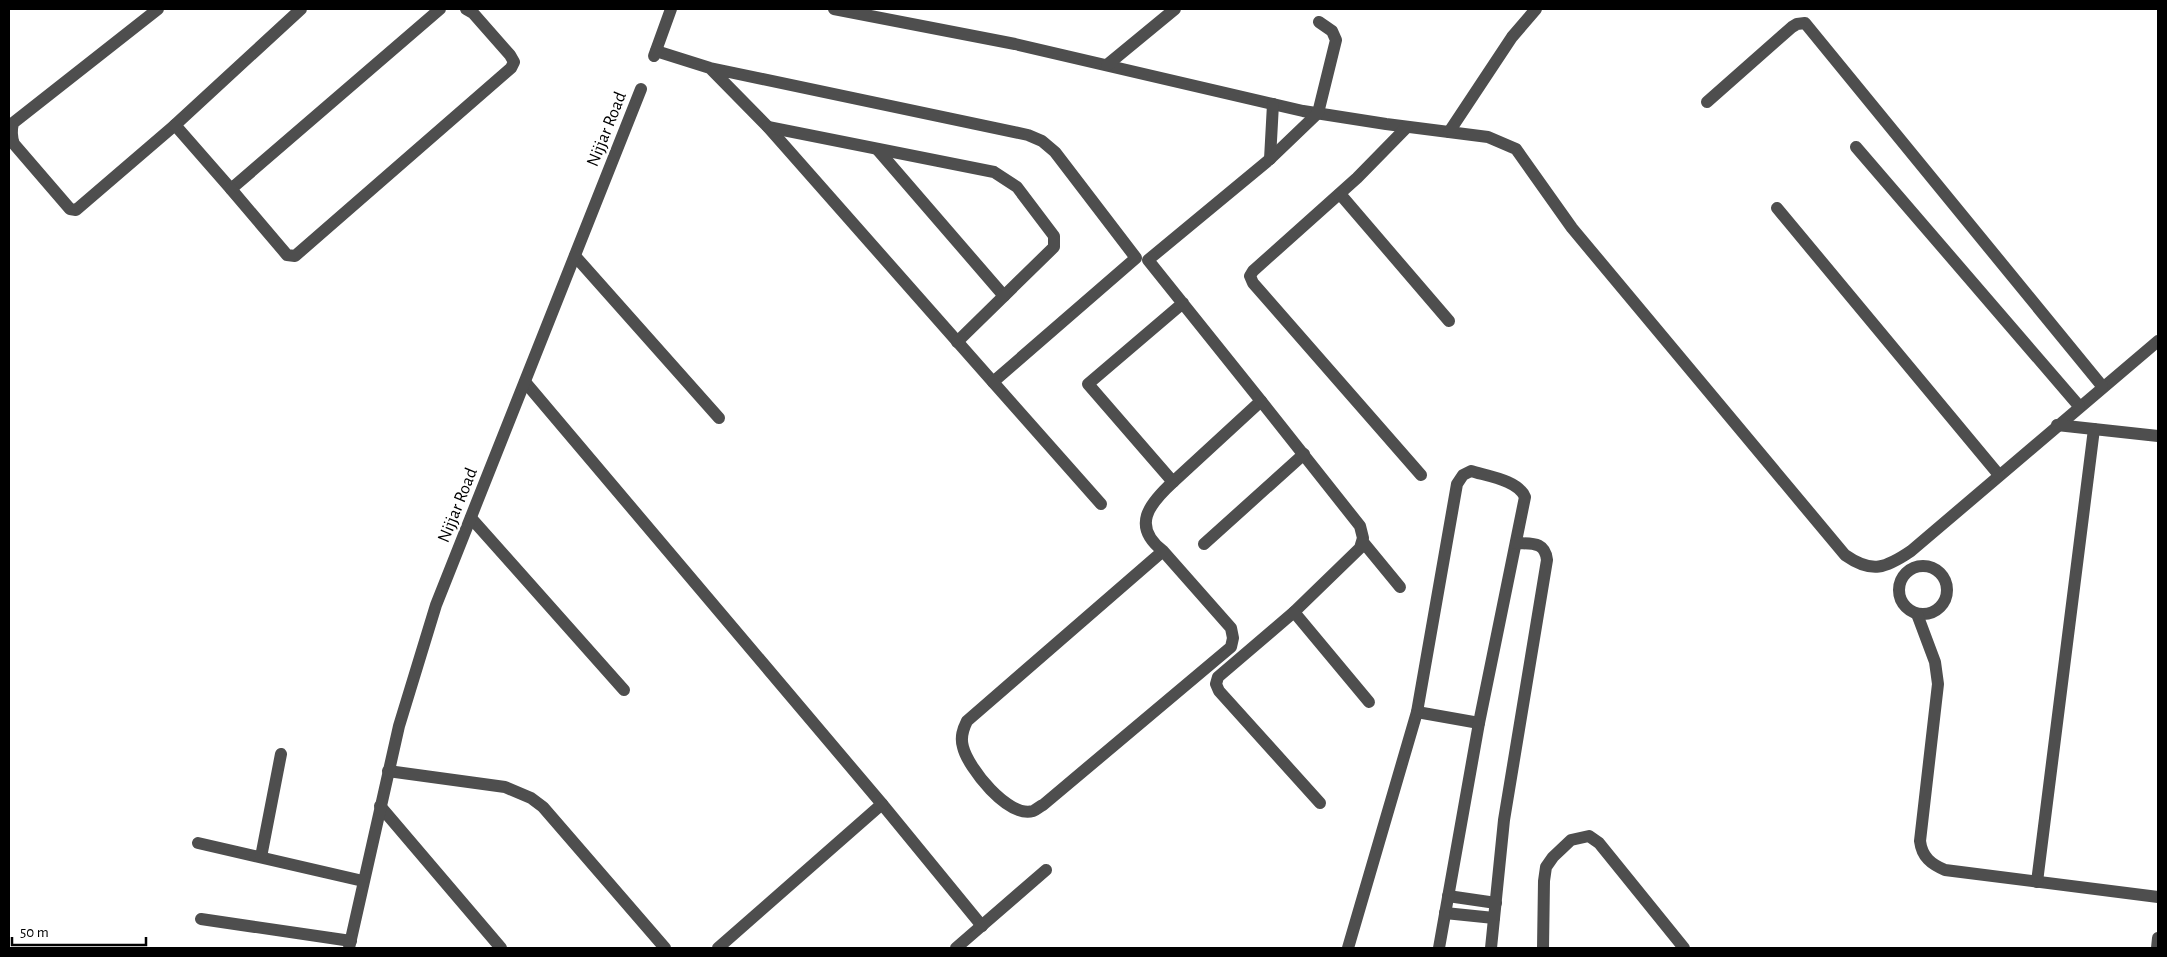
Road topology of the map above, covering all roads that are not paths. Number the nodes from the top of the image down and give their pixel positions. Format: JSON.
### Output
{"nodes":[{"id":1,"x":158,"y":9,"type":"edge"},
{"id":2,"x":301,"y":9,"type":"edge"},
{"id":3,"x":436,"y":9,"type":"edge"},
{"id":4,"x":466,"y":9,"type":"edge"},
{"id":5,"x":671,"y":9,"type":"edge"},
{"id":6,"x":834,"y":9,"type":"edge"},
{"id":7,"x":1174,"y":9,"type":"edge"},
{"id":8,"x":1536,"y":9,"type":"edge"},
{"id":9,"x":1319,"y":22,"type":"dead end"},
{"id":10,"x":1107,"y":65,"type":"junction"},
{"id":11,"x":710,"y":68,"type":"junction"},
{"id":12,"x":641,"y":89,"type":"dead end"},
{"id":13,"x":1707,"y":102,"type":"dead end"},
{"id":14,"x":1273,"y":104,"type":"junction"},
{"id":15,"x":1318,"y":113,"type":"junction"},
{"id":16,"x":175,"y":125,"type":"junction"},
{"id":17,"x":768,"y":126,"type":"junction"},
{"id":18,"x":1408,"y":127,"type":"junction"},
{"id":19,"x":1450,"y":132,"type":"junction"},
{"id":20,"x":1856,"y":147,"type":"dead end"},
{"id":21,"x":876,"y":149,"type":"junction"},
{"id":22,"x":1270,"y":159,"type":"junction"},
{"id":23,"x":231,"y":189,"type":"junction"},
{"id":24,"x":1340,"y":194,"type":"junction"},
{"id":25,"x":1777,"y":208,"type":"dead end"},
{"id":26,"x":575,"y":256,"type":"junction"},
{"id":27,"x":1004,"y":296,"type":"junction"},
{"id":28,"x":1182,"y":303,"type":"junction"},
{"id":29,"x":1449,"y":321,"type":"dead end"},
{"id":30,"x":2158,"y":340,"type":"edge"},
{"id":31,"x":957,"y":342,"type":"junction"},
{"id":32,"x":525,"y":382,"type":"junction"},
{"id":33,"x":993,"y":382,"type":"junction"},
{"id":34,"x":2102,"y":386,"type":"junction"},
{"id":35,"x":1261,"y":401,"type":"junction"},
{"id":36,"x":2078,"y":406,"type":"junction"},
{"id":37,"x":719,"y":418,"type":"dead end"},
{"id":38,"x":2057,"y":425,"type":"junction"},
{"id":39,"x":2094,"y":429,"type":"junction"},
{"id":40,"x":2158,"y":436,"type":"edge"},
{"id":41,"x":1304,"y":454,"type":"junction"},
{"id":42,"x":1421,"y":475,"type":"dead end"},
{"id":43,"x":1999,"y":475,"type":"junction"},
{"id":44,"x":1173,"y":482,"type":"junction"},
{"id":45,"x":1101,"y":504,"type":"dead end"},
{"id":46,"x":471,"y":518,"type":"junction"},
{"id":47,"x":1363,"y":542,"type":"junction"},
{"id":48,"x":1516,"y":542,"type":"junction"},
{"id":49,"x":1204,"y":544,"type":"dead end"},
{"id":50,"x":1163,"y":551,"type":"junction"},
{"id":51,"x":1905,"y":554,"type":"junction"},
{"id":52,"x":1914,"y":567,"type":"junction"},
{"id":53,"x":1400,"y":587,"type":"dead end"},
{"id":54,"x":1294,"y":612,"type":"junction"},
{"id":55,"x":1917,"y":614,"type":"junction"},
{"id":56,"x":624,"y":690,"type":"dead end"},
{"id":57,"x":1369,"y":702,"type":"dead end"},
{"id":58,"x":1417,"y":712,"type":"junction"},
{"id":59,"x":1479,"y":723,"type":"junction"},
{"id":60,"x":281,"y":754,"type":"dead end"},
{"id":61,"x":388,"y":771,"type":"junction"},
{"id":62,"x":1320,"y":803,"type":"dead end"},
{"id":63,"x":882,"y":804,"type":"junction"},
{"id":64,"x":380,"y":806,"type":"junction"},
{"id":65,"x":198,"y":842,"type":"dead end"},
{"id":66,"x":261,"y":857,"type":"junction"},
{"id":67,"x":1046,"y":870,"type":"dead end"},
{"id":68,"x":363,"y":880,"type":"junction"},
{"id":69,"x":2037,"y":882,"type":"junction"},
{"id":70,"x":1448,"y":896,"type":"junction"},
{"id":71,"x":2158,"y":898,"type":"edge"},
{"id":72,"x":1496,"y":903,"type":"junction"},
{"id":73,"x":1445,"y":913,"type":"junction"},
{"id":74,"x":1494,"y":918,"type":"junction"},
{"id":75,"x":201,"y":919,"type":"dead end"},
{"id":76,"x":982,"y":926,"type":"junction"},
{"id":77,"x":2158,"y":938,"type":"edge"},
{"id":78,"x":350,"y":945,"type":"edge"},
{"id":79,"x":501,"y":948,"type":"edge"},
{"id":80,"x":665,"y":948,"type":"edge"},
{"id":81,"x":718,"y":948,"type":"edge"},
{"id":82,"x":956,"y":948,"type":"edge"},
{"id":83,"x":1348,"y":948,"type":"edge"},
{"id":84,"x":1439,"y":948,"type":"edge"},
{"id":85,"x":1491,"y":948,"type":"edge"},
{"id":86,"x":1543,"y":948,"type":"edge"},
{"id":87,"x":1684,"y":948,"type":"edge"},
{"id":88,"x":2157,"y":948,"type":"edge"}],
"edges":[{"from":1,"to":16,"type":"street"},
{"from":2,"to":16,"type":"street"},
{"from":3,"to":23,"type":"street"},
{"from":4,"to":23,"type":"street"},
{"from":5,"to":11,"type":"street"},
{"from":6,"to":10,"type":"street"},
{"from":7,"to":10,"type":"street"},
{"from":8,"to":19,"type":"street"},
{"from":9,"to":15,"type":"street"},
{"from":10,"to":14,"type":"street"},
{"from":11,"to":17,"type":"street"},
{"from":11,"to":33,"type":"street"},
{"from":12,"to":26,"type":"street","name":"Nijjar Road"},
{"from":13,"to":34,"type":"street"},
{"from":14,"to":15,"type":"street"},
{"from":14,"to":22,"type":"street"},
{"from":15,"to":18,"type":"street"},
{"from":15,"to":22,"type":"street"},
{"from":16,"to":23,"type":"street"},
{"from":17,"to":21,"type":"street"},
{"from":17,"to":31,"type":"street"},
{"from":18,"to":19,"type":"street"},
{"from":18,"to":24,"type":"street"},
{"from":19,"to":51,"type":"street"},
{"from":20,"to":36,"type":"street"},
{"from":21,"to":27,"type":"street"},
{"from":21,"to":27,"type":"street"},
{"from":22,"to":28,"type":"street"},
{"from":24,"to":29,"type":"street"},
{"from":24,"to":42,"type":"street"},
{"from":25,"to":43,"type":"street"},
{"from":26,"to":32,"type":"street","name":"Nijjar Road"},
{"from":26,"to":37,"type":"street"},
{"from":27,"to":31,"type":"street"},
{"from":28,"to":35,"type":"street"},
{"from":28,"to":44,"type":"street"},
{"from":30,"to":34,"type":"street"},
{"from":31,"to":33,"type":"street"},
{"from":32,"to":46,"type":"street","name":"Nijjar Road"},
{"from":32,"to":63,"type":"street"},
{"from":33,"to":45,"type":"street"},
{"from":34,"to":36,"type":"street"},
{"from":35,"to":41,"type":"street"},
{"from":35,"to":44,"type":"street"},
{"from":36,"to":38,"type":"street"},
{"from":38,"to":39,"type":"street"},
{"from":38,"to":43,"type":"street"},
{"from":39,"to":40,"type":"street"},
{"from":39,"to":69,"type":"street"},
{"from":41,"to":47,"type":"street"},
{"from":41,"to":49,"type":"street"},
{"from":43,"to":51,"type":"street"},
{"from":44,"to":50,"type":"street"},
{"from":46,"to":56,"type":"street"},
{"from":46,"to":61,"type":"street","name":"Nijjar Road"},
{"from":47,"to":53,"type":"street"},
{"from":47,"to":54,"type":"street"},
{"from":48,"to":58,"type":"street"},
{"from":48,"to":59,"type":"street"},
{"from":48,"to":72,"type":"street"},
{"from":50,"to":50,"type":"street"},
{"from":51,"to":52,"type":"street"},
{"from":52,"to":55,"type":"street"},
{"from":52,"to":55,"type":"street"},
{"from":54,"to":57,"type":"street"},
{"from":54,"to":62,"type":"street"},
{"from":55,"to":69,"type":"street"},
{"from":58,"to":59,"type":"street"},
{"from":58,"to":83,"type":"street"},
{"from":59,"to":70,"type":"street"},
{"from":60,"to":66,"type":"street"},
{"from":61,"to":64,"type":"street","name":"Nijjar Road"},
{"from":61,"to":80,"type":"street"},
{"from":63,"to":76,"type":"street"},
{"from":63,"to":81,"type":"street"},
{"from":64,"to":68,"type":"street","name":"Nijjar Road"},
{"from":64,"to":79,"type":"street"},
{"from":65,"to":66,"type":"street"},
{"from":66,"to":68,"type":"street"},
{"from":67,"to":76,"type":"street"},
{"from":68,"to":78,"type":"street","name":"Nijjar Road"},
{"from":69,"to":71,"type":"street"},
{"from":70,"to":72,"type":"street"},
{"from":70,"to":73,"type":"street"},
{"from":72,"to":74,"type":"street"},
{"from":73,"to":74,"type":"street"},
{"from":73,"to":84,"type":"street"},
{"from":74,"to":85,"type":"street"},
{"from":75,"to":78,"type":"street"},
{"from":76,"to":82,"type":"street"},
{"from":77,"to":88,"type":"street"},
{"from":86,"to":87,"type":"street"}]}
